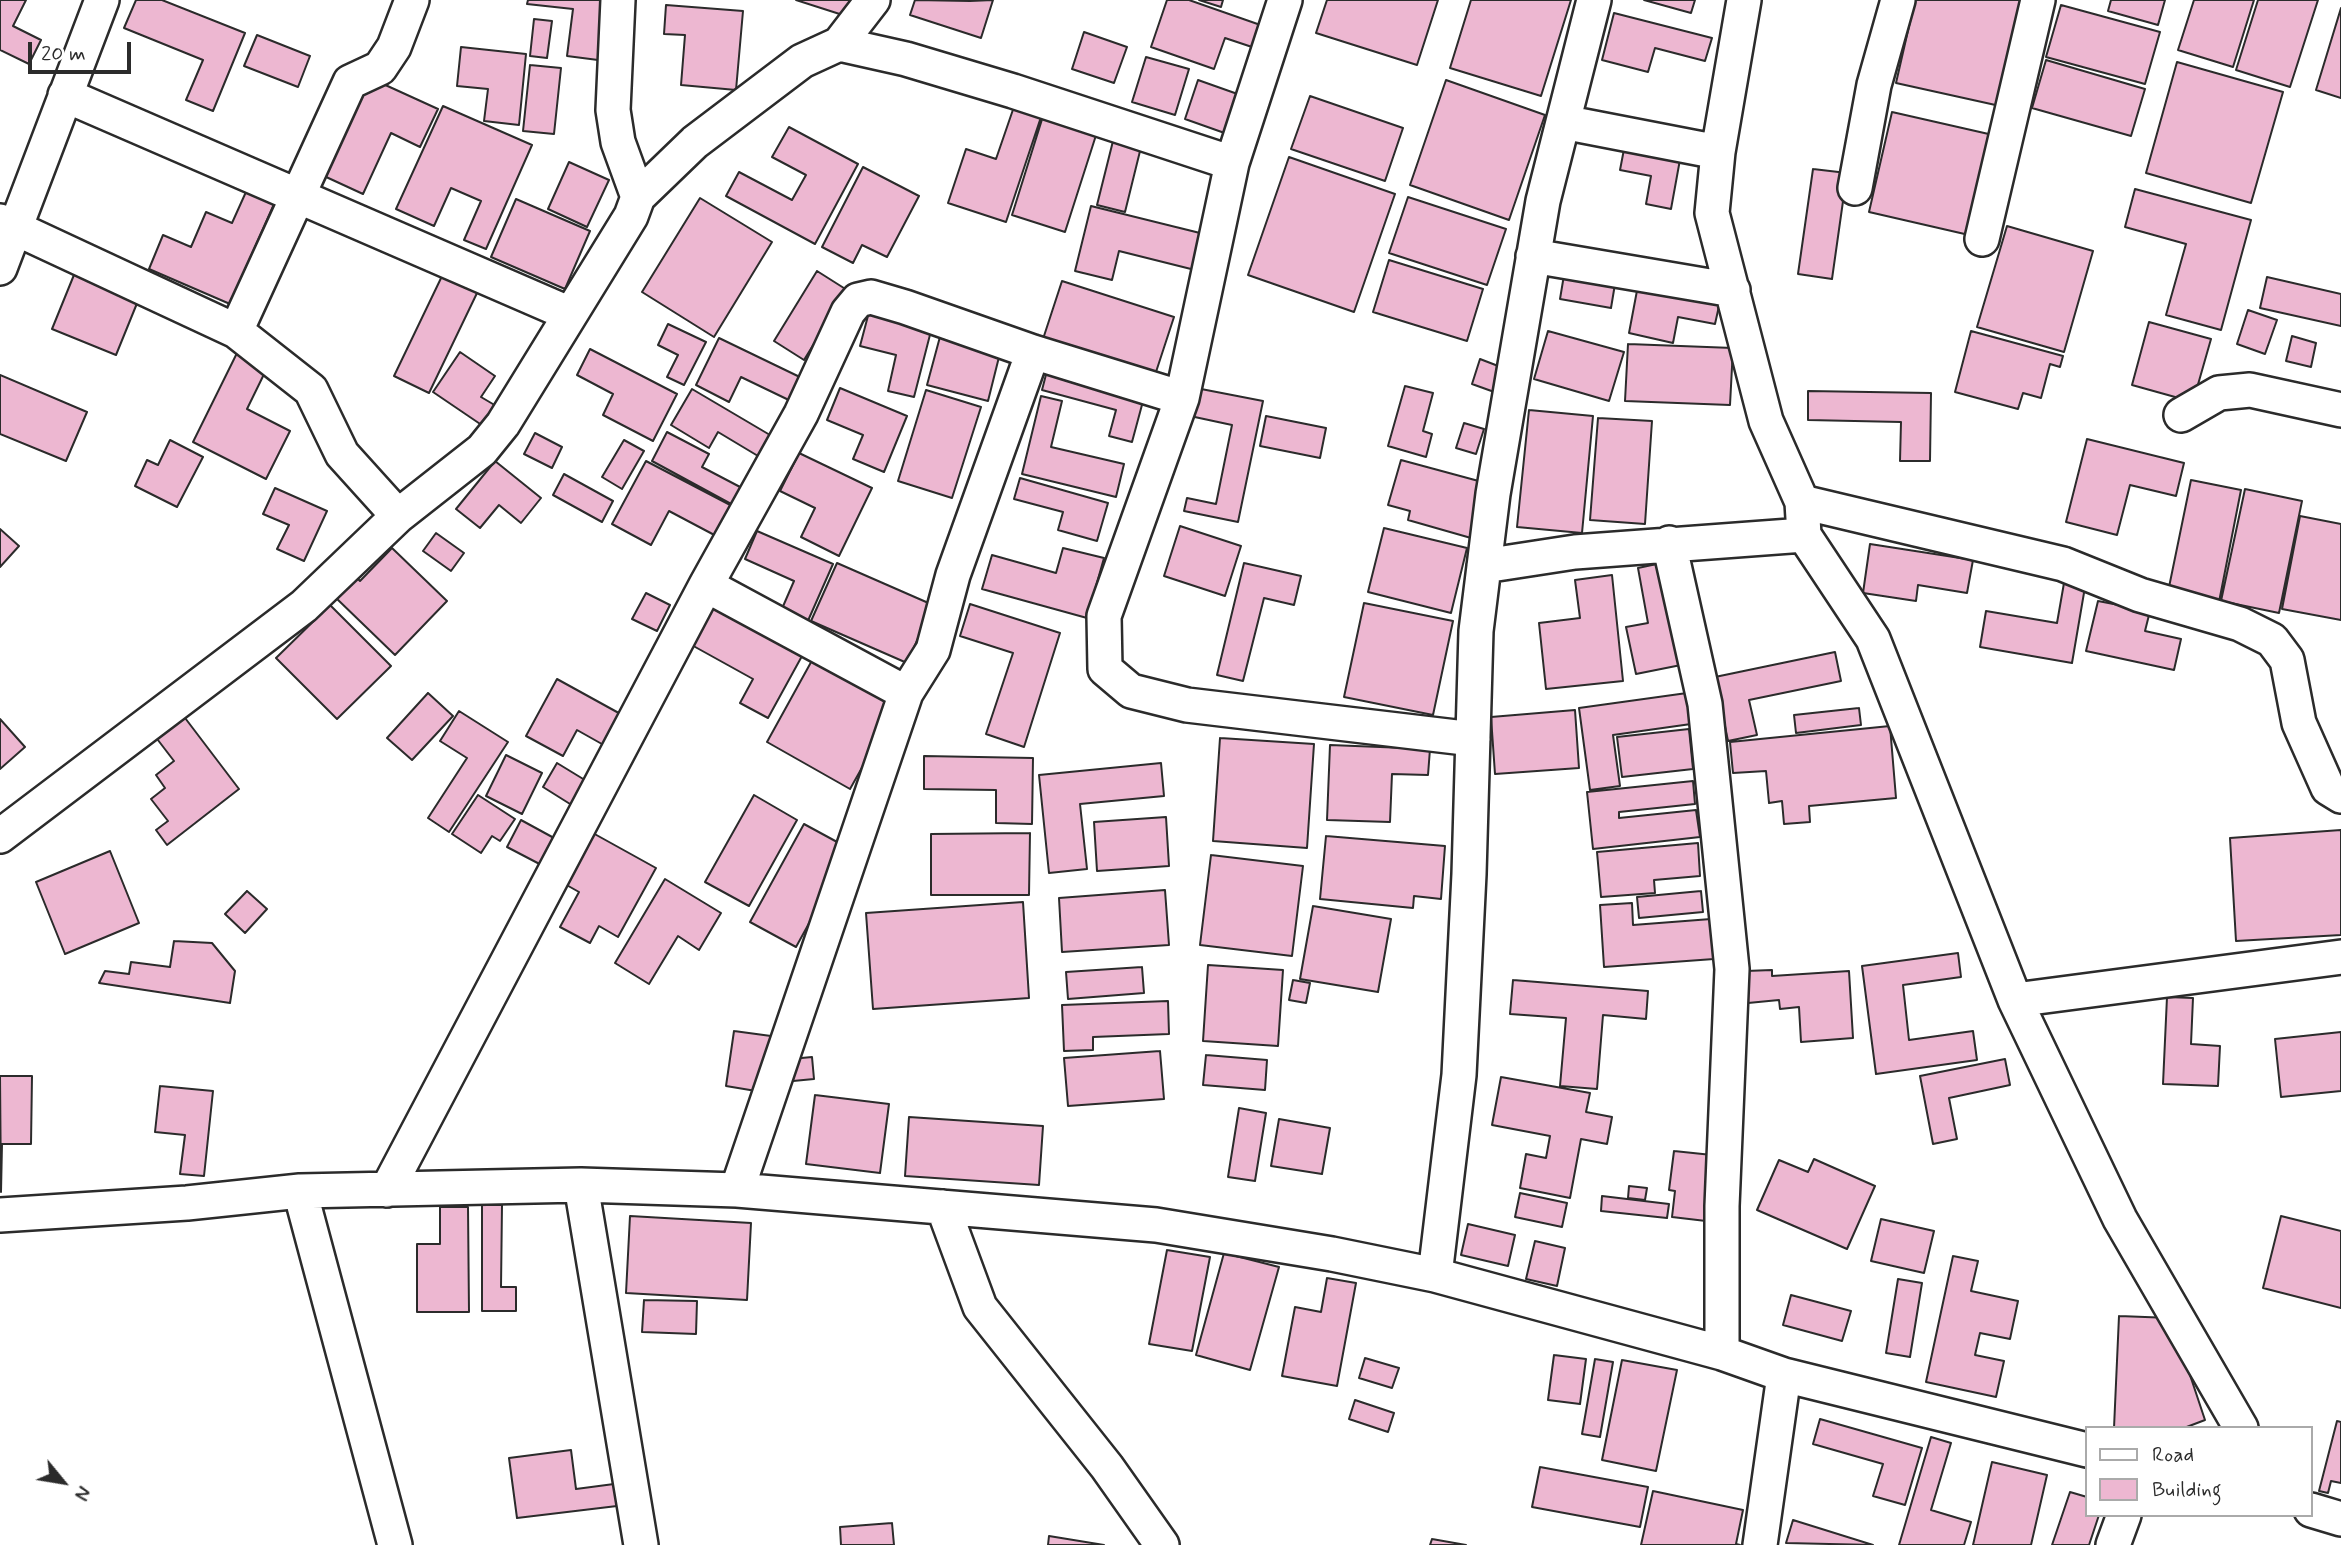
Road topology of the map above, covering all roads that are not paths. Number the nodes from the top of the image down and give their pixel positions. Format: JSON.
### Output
{"nodes":[{"id":1,"x":102,"y":0,"type":"edge"},
{"id":2,"x":412,"y":0,"type":"edge"},
{"id":3,"x":618,"y":0,"type":"edge"},
{"id":4,"x":873,"y":0,"type":"edge"},
{"id":5,"x":1285,"y":0,"type":"edge"},
{"id":6,"x":1594,"y":0,"type":"edge"},
{"id":7,"x":1744,"y":0,"type":"edge"},
{"id":8,"x":1898,"y":0,"type":"edge"},
{"id":9,"x":2038,"y":0,"type":"edge"},
{"id":10,"x":839,"y":44,"type":"junction"},
{"id":11,"x":65,"y":96,"type":"junction"},
{"id":12,"x":1563,"y":122,"type":"junction"},
{"id":13,"x":1718,"y":152,"type":"junction"},
{"id":14,"x":1232,"y":163,"type":"junction"},
{"id":15,"x":1855,"y":188,"type":"dead end"},
{"id":16,"x":297,"y":194,"type":"junction"},
{"id":17,"x":638,"y":197,"type":"junction"},
{"id":18,"x":9,"y":225,"type":"edge"},
{"id":19,"x":1982,"y":239,"type":"dead end"},
{"id":20,"x":1533,"y":256,"type":"junction"},
{"id":21,"x":0,"y":268,"type":"edge"},
{"id":22,"x":1733,"y":290,"type":"junction"},
{"id":23,"x":570,"y":314,"type":"junction"},
{"id":24,"x":236,"y":331,"type":"junction"},
{"id":25,"x":1033,"y":352,"type":"junction"},
{"id":26,"x":1182,"y":398,"type":"junction"},
{"id":27,"x":2341,"y":410,"type":"edge"},
{"id":28,"x":2181,"y":415,"type":"dead end"},
{"id":29,"x":1802,"y":502,"type":"junction"},
{"id":30,"x":398,"y":516,"type":"junction"},
{"id":31,"x":1804,"y":535,"type":"junction"},
{"id":32,"x":1669,"y":543,"type":"junction"},
{"id":33,"x":1484,"y":566,"type":"junction"},
{"id":34,"x":706,"y":585,"type":"junction"},
{"id":35,"x":906,"y":693,"type":"junction"},
{"id":36,"x":1473,"y":739,"type":"junction"},
{"id":37,"x":2341,"y":796,"type":"edge"},
{"id":38,"x":0,"y":836,"type":"edge"},
{"id":39,"x":2341,"y":957,"type":"edge"},
{"id":40,"x":2015,"y":1000,"type":"junction"},
{"id":41,"x":582,"y":1185,"type":"junction"},
{"id":42,"x":387,"y":1190,"type":"junction"},
{"id":43,"x":737,"y":1190,"type":"junction"},
{"id":44,"x":300,"y":1191,"type":"junction"},
{"id":45,"x":943,"y":1207,"type":"junction"},
{"id":46,"x":0,"y":1214,"type":"edge"},
{"id":47,"x":1435,"y":1275,"type":"junction"},
{"id":48,"x":1722,"y":1353,"type":"junction"},
{"id":49,"x":1784,"y":1374,"type":"junction"},
{"id":50,"x":2240,"y":1426,"type":"edge"},
{"id":51,"x":2086,"y":1450,"type":"edge"},
{"id":52,"x":2313,"y":1511,"type":"edge"},
{"id":53,"x":2123,"y":1517,"type":"edge"},
{"id":54,"x":2341,"y":1519,"type":"edge"},
{"id":55,"x":396,"y":1545,"type":"edge"},
{"id":56,"x":641,"y":1545,"type":"edge"},
{"id":57,"x":1162,"y":1545,"type":"edge"},
{"id":58,"x":1760,"y":1545,"type":"edge"},
{"id":59,"x":2113,"y":1545,"type":"edge"}],
"edges":[{"from":1,"to":11,"type":"street"},
{"from":2,"to":16,"type":"street"},
{"from":3,"to":17,"type":"street"},
{"from":4,"to":10,"type":"street"},
{"from":5,"to":14,"type":"street"},
{"from":6,"to":12,"type":"street"},
{"from":7,"to":13,"type":"street"},
{"from":8,"to":15,"type":"street"},
{"from":9,"to":19,"type":"street"},
{"from":10,"to":14,"type":"street"},
{"from":10,"to":17,"type":"street"},
{"from":11,"to":16,"type":"street"},
{"from":11,"to":18,"type":"street"},
{"from":12,"to":13,"type":"street"},
{"from":12,"to":20,"type":"street"},
{"from":13,"to":22,"type":"street"},
{"from":14,"to":26,"type":"street"},
{"from":16,"to":23,"type":"street"},
{"from":16,"to":24,"type":"street"},
{"from":17,"to":23,"type":"street"},
{"from":18,"to":21,"type":"street"},
{"from":18,"to":24,"type":"street"},
{"from":20,"to":22,"type":"street"},
{"from":20,"to":33,"type":"street"},
{"from":22,"to":29,"type":"street"},
{"from":23,"to":30,"type":"street"},
{"from":24,"to":30,"type":"street"},
{"from":25,"to":26,"type":"street"},
{"from":25,"to":34,"type":"street"},
{"from":25,"to":35,"type":"street"},
{"from":26,"to":36,"type":"street"},
{"from":27,"to":28,"type":"street"},
{"from":29,"to":31,"type":"street"},
{"from":29,"to":37,"type":"street"},
{"from":30,"to":38,"type":"street"},
{"from":31,"to":32,"type":"street"},
{"from":31,"to":40,"type":"street"},
{"from":32,"to":33,"type":"street"},
{"from":32,"to":48,"type":"street"},
{"from":33,"to":36,"type":"street"},
{"from":34,"to":35,"type":"street"},
{"from":34,"to":42,"type":"street"},
{"from":35,"to":43,"type":"street"},
{"from":36,"to":47,"type":"street"},
{"from":39,"to":40,"type":"street"},
{"from":40,"to":50,"type":"street"},
{"from":41,"to":42,"type":"street"},
{"from":41,"to":43,"type":"street"},
{"from":41,"to":56,"type":"street"},
{"from":42,"to":44,"type":"street"},
{"from":43,"to":45,"type":"street"},
{"from":44,"to":46,"type":"street"},
{"from":44,"to":55,"type":"street"},
{"from":45,"to":47,"type":"street"},
{"from":45,"to":57,"type":"street"},
{"from":47,"to":48,"type":"street"},
{"from":48,"to":49,"type":"street"},
{"from":49,"to":51,"type":"street"},
{"from":49,"to":58,"type":"street"},
{"from":52,"to":54,"type":"street"},
{"from":53,"to":59,"type":"street"}]}
